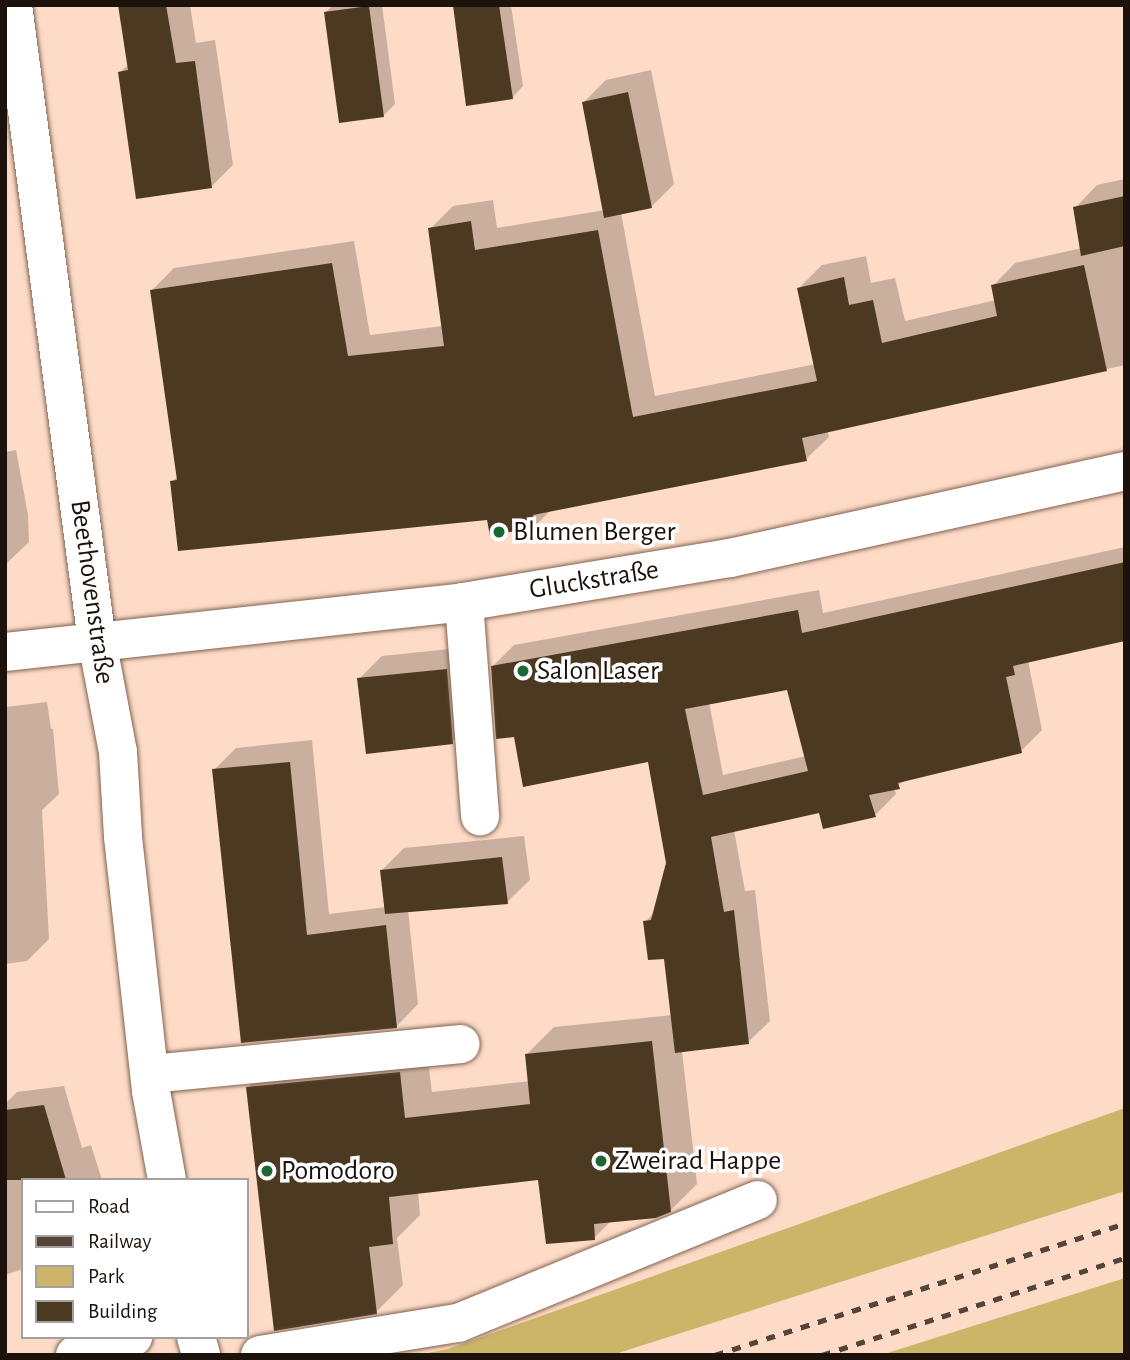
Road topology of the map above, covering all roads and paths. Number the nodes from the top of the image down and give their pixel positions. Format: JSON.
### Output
{"nodes":[{"id":1,"x":13,"y":5,"type":"edge"},
{"id":2,"x":1125,"y":471,"type":"edge"},
{"id":3,"x":464,"y":602,"type":"junction"},
{"id":4,"x":97,"y":640,"type":"junction"},
{"id":5,"x":5,"y":652,"type":"edge"},
{"id":6,"x":480,"y":816,"type":"dead end"},
{"id":7,"x":461,"y":1044,"type":"dead end"},
{"id":8,"x":150,"y":1073,"type":"junction"},
{"id":9,"x":167,"y":1178,"type":"edge"},
{"id":10,"x":758,"y":1200,"type":"dead end"},
{"id":11,"x":127,"y":1339,"type":"edge"},
{"id":12,"x":75,"y":1355,"type":"edge"},
{"id":13,"x":260,"y":1355,"type":"edge"}],
"edges":[{"from":1,"to":4,"type":"street","name":"Beethovenstraße"},
{"from":2,"to":3,"type":"street","name":"Gluckstraße"},
{"from":3,"to":4,"type":"street","name":"Gluckstraße"},
{"from":3,"to":6,"type":"street"},
{"from":4,"to":5,"type":"street","name":"Gluckstraße"},
{"from":4,"to":8,"type":"street","name":"Beethovenstraße"},
{"from":7,"to":8,"type":"street"},
{"from":8,"to":9,"type":"street","name":"Beethovenstraße"},
{"from":10,"to":13,"type":"street"},
{"from":11,"to":12,"type":"street"}]}
